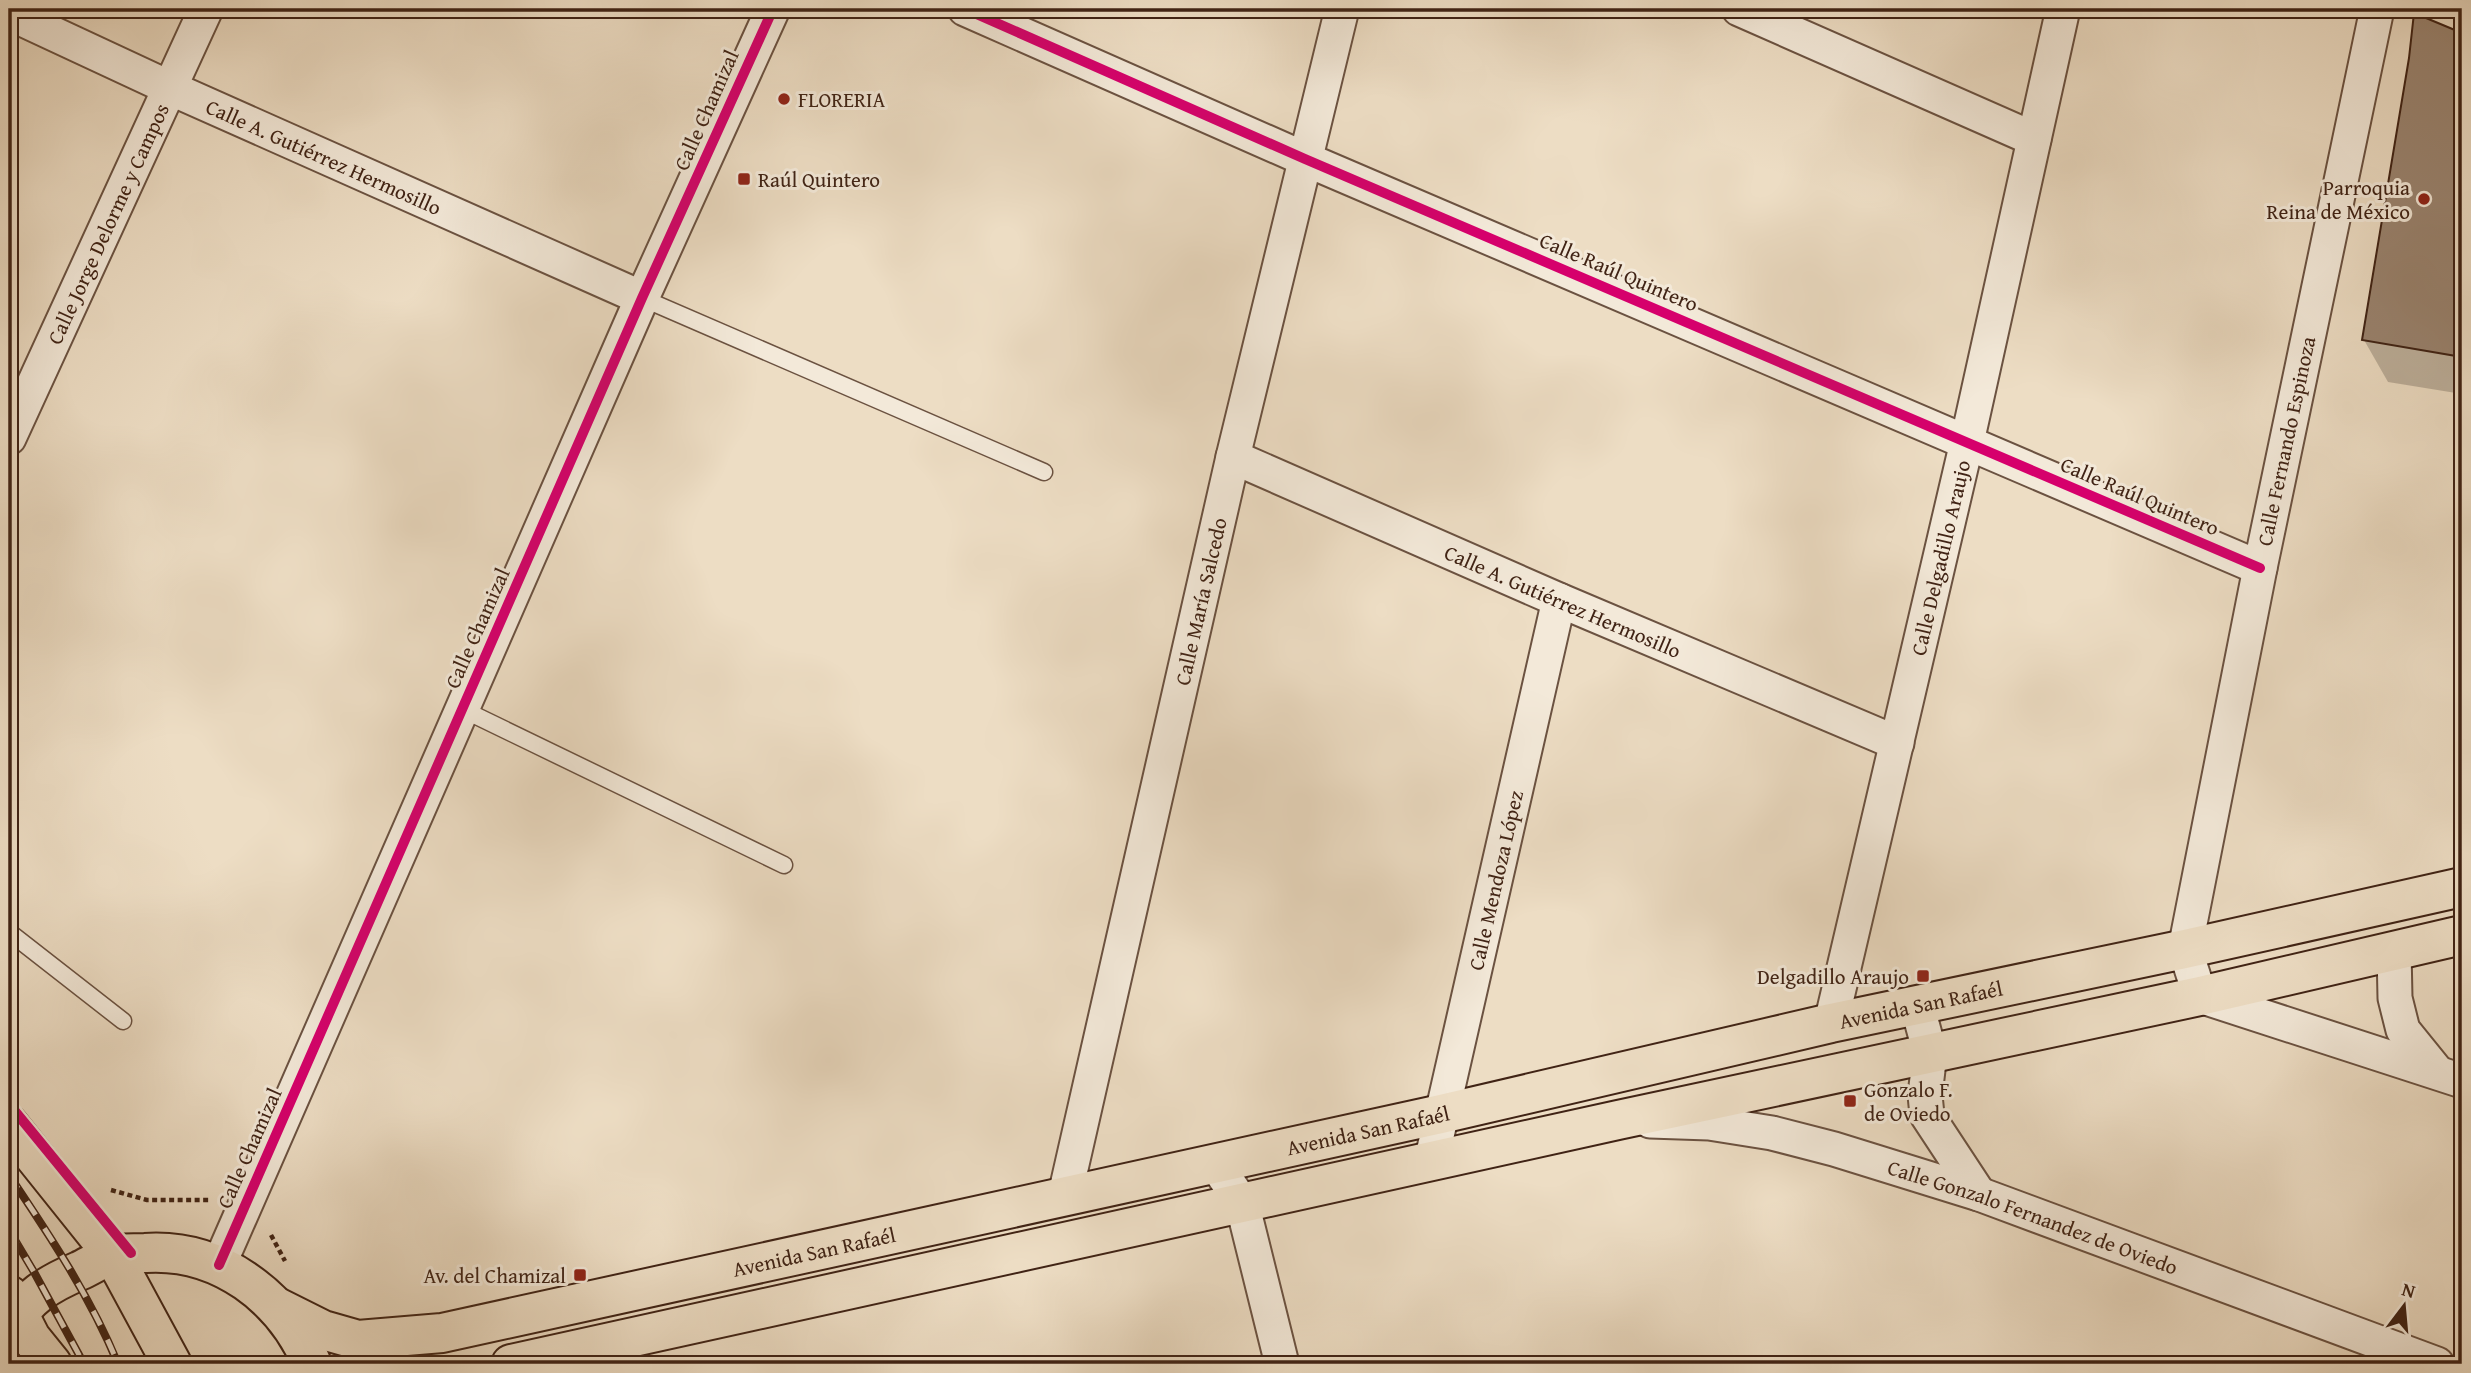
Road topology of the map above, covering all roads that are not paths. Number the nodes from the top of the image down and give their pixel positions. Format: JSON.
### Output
{"nodes":[{"id":1,"x":206,"y":9,"type":"edge"},
{"id":2,"x":773,"y":9,"type":"edge"},
{"id":3,"x":965,"y":9,"type":"edge"},
{"id":4,"x":1342,"y":9,"type":"edge"},
{"id":5,"x":1739,"y":9,"type":"edge"},
{"id":6,"x":2063,"y":9,"type":"edge"},
{"id":7,"x":2377,"y":9,"type":"edge"},
{"id":8,"x":9,"y":13,"type":"edge"},
{"id":9,"x":170,"y":88,"type":"junction"},
{"id":10,"x":2034,"y":139,"type":"junction"},
{"id":11,"x":1305,"y":159,"type":"junction"},
{"id":12,"x":642,"y":298,"type":"junction"},
{"id":13,"x":9,"y":438,"type":"edge"},
{"id":14,"x":1967,"y":442,"type":"junction"},
{"id":15,"x":1233,"y":457,"type":"junction"},
{"id":16,"x":1044,"y":472,"type":"dead end"},
{"id":17,"x":2260,"y":568,"type":"junction"},
{"id":18,"x":1559,"y":600,"type":"junction"},
{"id":19,"x":462,"y":709,"type":"junction"},
{"id":20,"x":1897,"y":743,"type":"junction"},
{"id":21,"x":784,"y":865,"type":"dead end"},
{"id":22,"x":2462,"y":887,"type":"edge"},
{"id":23,"x":9,"y":932,"type":"edge"},
{"id":24,"x":2462,"y":935,"type":"edge"},
{"id":25,"x":2185,"y":949,"type":"junction"},
{"id":26,"x":2394,"y":950,"type":"junction"},
{"id":27,"x":2200,"y":996,"type":"junction"},
{"id":28,"x":1917,"y":1005,"type":"junction"},
{"id":29,"x":123,"y":1021,"type":"dead end"},
{"id":30,"x":1831,"y":1023,"type":"junction"},
{"id":31,"x":1930,"y":1053,"type":"junction"},
{"id":32,"x":2449,"y":1076,"type":"edge"},
{"id":33,"x":1441,"y":1114,"type":"junction"},
{"id":34,"x":1618,"y":1121,"type":"junction"},
{"id":35,"x":9,"y":1125,"type":"edge"},
{"id":36,"x":1431,"y":1162,"type":"junction"},
{"id":37,"x":1215,"y":1163,"type":"junction"},
{"id":38,"x":1979,"y":1194,"type":"junction"},
{"id":39,"x":1065,"y":1195,"type":"junction"},
{"id":40,"x":1242,"y":1203,"type":"junction"},
{"id":41,"x":113,"y":1255,"type":"junction"},
{"id":42,"x":219,"y":1265,"type":"junction"},
{"id":43,"x":277,"y":1307,"type":"junction"},
{"id":44,"x":12,"y":1311,"type":"edge"},
{"id":45,"x":553,"y":1360,"type":"edge"},
{"id":46,"x":52,"y":1364,"type":"edge"},
{"id":47,"x":172,"y":1364,"type":"edge"},
{"id":48,"x":312,"y":1364,"type":"edge"},
{"id":49,"x":511,"y":1364,"type":"edge"},
{"id":50,"x":1283,"y":1364,"type":"edge"},
{"id":51,"x":2437,"y":1364,"type":"edge"}],
"edges":[{"from":1,"to":9,"type":"street","name":"Calle Jorge Delorme y Campos"},
{"from":2,"to":12,"type":"street","name":"Calle Chamizal"},
{"from":3,"to":11,"type":"street","name":"Calle Raúl Quintero"},
{"from":4,"to":11,"type":"street","name":"Calle María Salcedo"},
{"from":5,"to":10,"type":"street"},
{"from":6,"to":10,"type":"street","name":"Calle Delgadillo Araujo"},
{"from":7,"to":17,"type":"street","name":"Calle Fernando Espinoza"},
{"from":8,"to":9,"type":"street","name":"Calle A. Gutiérrez Hermosillo"},
{"from":9,"to":12,"type":"street","name":"Calle A. Gutiérrez Hermosillo"},
{"from":9,"to":13,"type":"street","name":"Calle Jorge Delorme y Campos"},
{"from":10,"to":14,"type":"street","name":"Calle Delgadillo Araujo"},
{"from":11,"to":14,"type":"street","name":"Calle Raúl Quintero"},
{"from":11,"to":15,"type":"street","name":"Calle María Salcedo"},
{"from":12,"to":16,"type":"lane"},
{"from":12,"to":19,"type":"street","name":"Calle Chamizal"},
{"from":14,"to":17,"type":"street","name":"Calle Raúl Quintero"},
{"from":14,"to":20,"type":"street","name":"Calle Delgadillo Araujo"},
{"from":15,"to":18,"type":"street","name":"Calle A. Gutiérrez Hermosillo"},
{"from":15,"to":39,"type":"street","name":"Calle María Salcedo"},
{"from":17,"to":25,"type":"street","name":"Calle Fernando Espinoza"},
{"from":18,"to":20,"type":"street","name":"Calle A. Gutiérrez Hermosillo"},
{"from":18,"to":33,"type":"street","name":"Calle Mendoza López"},
{"from":19,"to":21,"type":"lane"},
{"from":19,"to":42,"type":"street","name":"Calle Chamizal"},
{"from":20,"to":30,"type":"street","name":"Calle Delgadillo Araujo"},
{"from":22,"to":25,"type":"main road","name":"Avenida San Rafaél"},
{"from":23,"to":29,"type":"lane"},
{"from":24,"to":26,"type":"main road"},
{"from":25,"to":27,"type":"street","name":"Calle Fernando Espinoza"},
{"from":25,"to":28,"type":"main road","name":"Avenida San Rafaél"},
{"from":26,"to":27,"type":"main road"},
{"from":26,"to":32,"type":"street"},
{"from":27,"to":31,"type":"main road"},
{"from":27,"to":32,"type":"street"},
{"from":28,"to":30,"type":"main road","name":"Avenida San Rafaél"},
{"from":28,"to":31,"type":"street"},
{"from":30,"to":33,"type":"main road","name":"Avenida San Rafaél"},
{"from":31,"to":34,"type":"main road"},
{"from":31,"to":38,"type":"street"},
{"from":33,"to":36,"type":"street","name":"Calle Mendoza López"},
{"from":33,"to":37,"type":"main road","name":"Avenida San Rafaél"},
{"from":34,"to":36,"type":"main road"},
{"from":34,"to":38,"type":"street","name":"Calle Gonzalo Fernandez de Oviedo"},
{"from":35,"to":41,"type":"main road"},
{"from":36,"to":40,"type":"main road"},
{"from":37,"to":39,"type":"main road","name":"Avenida San Rafaél"},
{"from":37,"to":40,"type":"street"},
{"from":38,"to":51,"type":"street","name":"Calle Gonzalo Fernandez de Oviedo"},
{"from":39,"to":43,"type":"main road","name":"Avenida San Rafaél"},
{"from":40,"to":45,"type":"main road"},
{"from":40,"to":50,"type":"street"},
{"from":41,"to":42,"type":"main road"},
{"from":41,"to":44,"type":"main road"},
{"from":41,"to":47,"type":"main road"},
{"from":42,"to":43,"type":"main road"},
{"from":43,"to":48,"type":"main road"},
{"from":44,"to":46,"type":"main road"},
{"from":45,"to":49,"type":"main road"}]}
